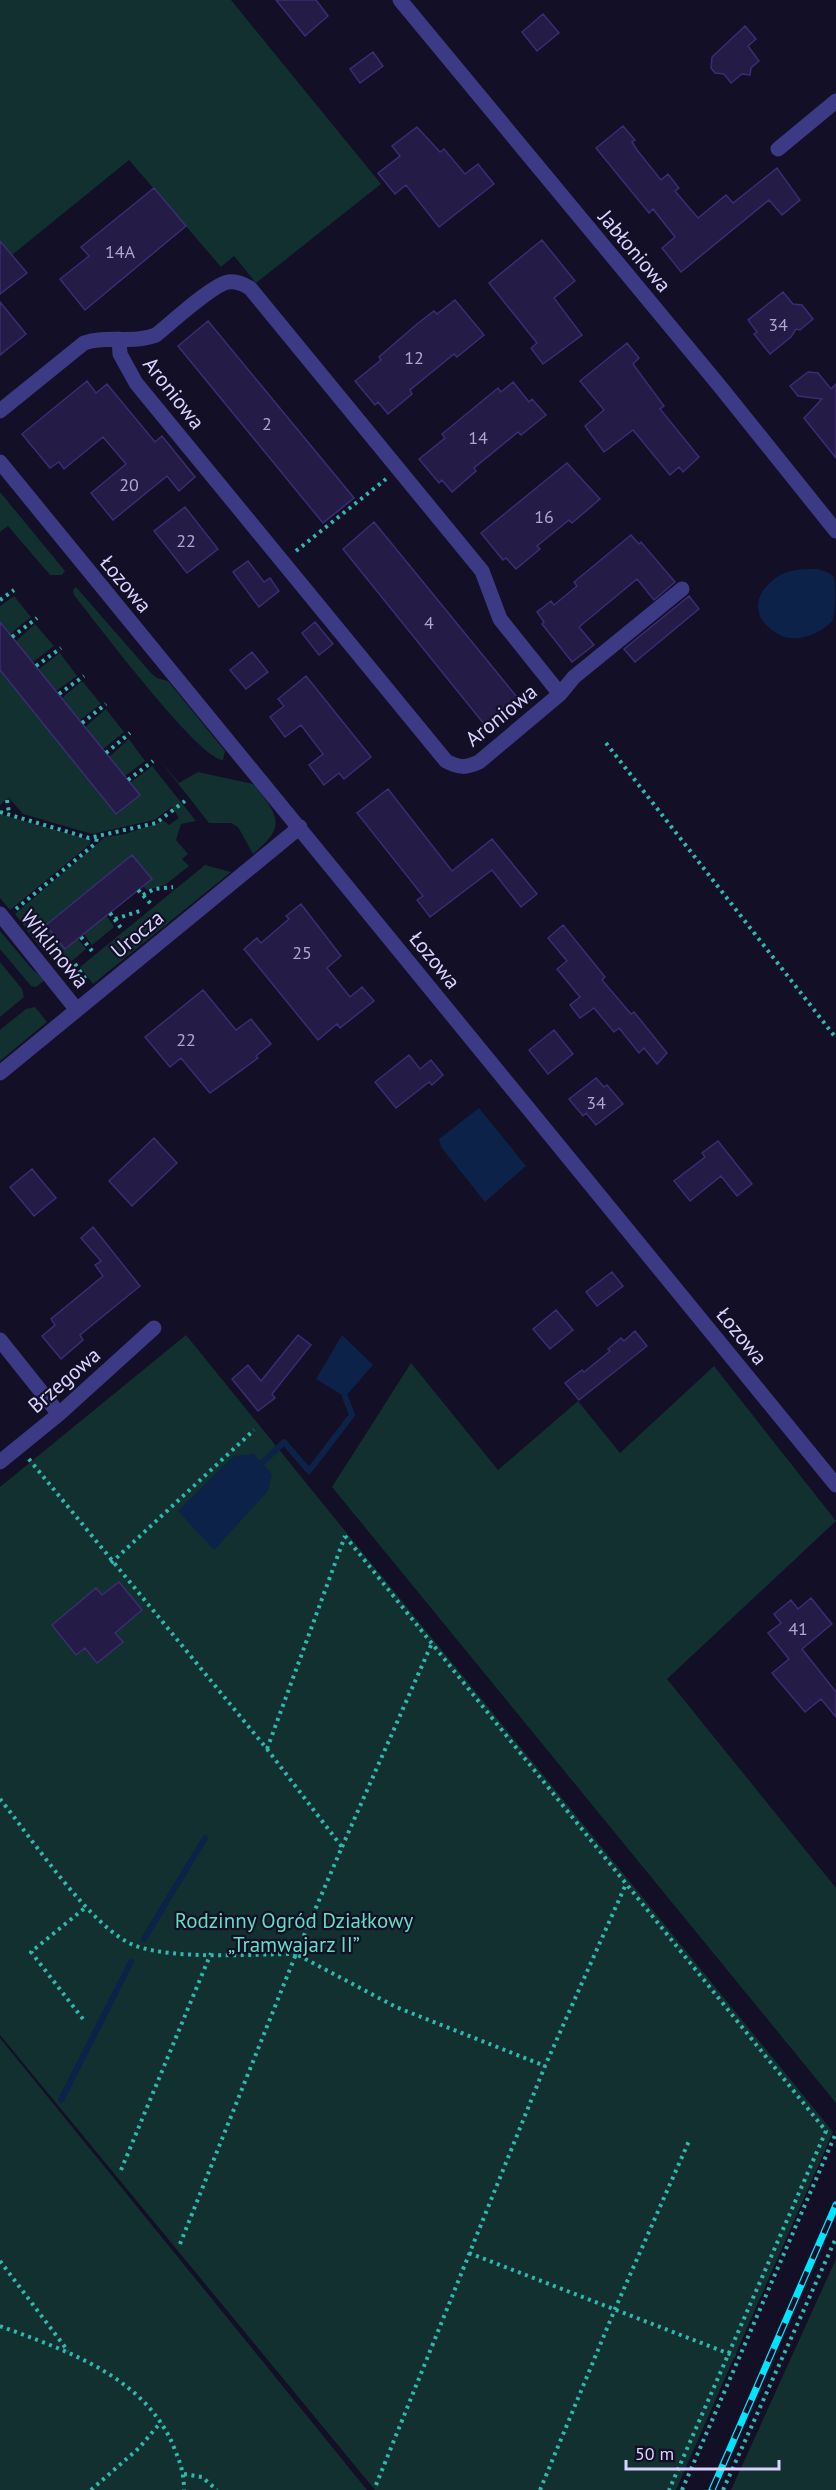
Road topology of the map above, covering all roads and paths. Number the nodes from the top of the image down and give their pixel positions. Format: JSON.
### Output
{"nodes":[{"id":1,"x":400,"y":0,"type":"edge"},
{"id":2,"x":836,"y":101,"type":"edge"},
{"id":3,"x":778,"y":149,"type":"dead end"},
{"id":4,"x":119,"y":339,"type":"junction"},
{"id":5,"x":0,"y":411,"type":"edge"},
{"id":6,"x":0,"y":462,"type":"edge"},
{"id":7,"x":398,"y":469,"type":"junction"},
{"id":8,"x":836,"y":531,"type":"edge"},
{"id":9,"x":283,"y":562,"type":"junction"},
{"id":10,"x":682,"y":589,"type":"dead end"},
{"id":11,"x":14,"y":590,"type":"dead end"},
{"id":12,"x":0,"y":600,"type":"edge"},
{"id":13,"x":37,"y":618,"type":"dead end"},
{"id":14,"x":12,"y":636,"type":"dead end"},
{"id":15,"x":61,"y":648,"type":"dead end"},
{"id":16,"x":36,"y":666,"type":"dead end"},
{"id":17,"x":84,"y":676,"type":"dead end"},
{"id":18,"x":59,"y":694,"type":"dead end"},
{"id":19,"x":560,"y":694,"type":"junction"},
{"id":20,"x":106,"y":704,"type":"dead end"},
{"id":21,"x":82,"y":723,"type":"dead end"},
{"id":22,"x":130,"y":734,"type":"dead end"},
{"id":23,"x":606,"y":743,"type":"dead end"},
{"id":24,"x":106,"y":753,"type":"dead end"},
{"id":25,"x":153,"y":761,"type":"dead end"},
{"id":26,"x":128,"y":780,"type":"dead end"},
{"id":27,"x":7,"y":800,"type":"dead end"},
{"id":28,"x":184,"y":801,"type":"dead end"},
{"id":29,"x":0,"y":812,"type":"edge"},
{"id":30,"x":9,"y":813,"type":"junction"},
{"id":31,"x":300,"y":827,"type":"junction"},
{"id":32,"x":97,"y":837,"type":"junction"},
{"id":33,"x":173,"y":886,"type":"dead end"},
{"id":34,"x":138,"y":890,"type":"dead end"},
{"id":35,"x":143,"y":895,"type":"junction"},
{"id":36,"x":151,"y":904,"type":"dead end"},
{"id":37,"x":143,"y":910,"type":"dead end"},
{"id":38,"x":110,"y":913,"type":"dead end"},
{"id":39,"x":2,"y":917,"type":"edge"},
{"id":40,"x":115,"y":919,"type":"junction"},
{"id":41,"x":121,"y":928,"type":"dead end"},
{"id":42,"x":81,"y":936,"type":"dead end"},
{"id":43,"x":92,"y":951,"type":"dead end"},
{"id":44,"x":77,"y":1010,"type":"junction"},
{"id":45,"x":836,"y":1038,"type":"edge"},
{"id":46,"x":0,"y":1073,"type":"edge"},
{"id":47,"x":154,"y":1328,"type":"dead end"},
{"id":48,"x":0,"y":1340,"type":"edge"},
{"id":49,"x":59,"y":1414,"type":"junction"},
{"id":50,"x":254,"y":1431,"type":"dead end"},
{"id":51,"x":0,"y":1462,"type":"edge"},
{"id":52,"x":31,"y":1462,"type":"dead end"},
{"id":53,"x":836,"y":1485,"type":"edge"},
{"id":54,"x":111,"y":1563,"type":"junction"},
{"id":55,"x":432,"y":1643,"type":"junction"},
{"id":56,"x":267,"y":1749,"type":"junction"},
{"id":57,"x":0,"y":1799,"type":"edge"},
{"id":58,"x":342,"y":1847,"type":"junction"},
{"id":59,"x":626,"y":1884,"type":"junction"},
{"id":60,"x":86,"y":1907,"type":"junction"},
{"id":61,"x":211,"y":1953,"type":"junction"},
{"id":62,"x":296,"y":1954,"type":"junction"},
{"id":63,"x":84,"y":2019,"type":"dead end"},
{"id":64,"x":545,"y":2066,"type":"junction"},
{"id":65,"x":836,"y":2133,"type":"edge"},
{"id":66,"x":689,"y":2141,"type":"dead end"},
{"id":67,"x":121,"y":2170,"type":"dead end"},
{"id":68,"x":836,"y":2238,"type":"edge"},
{"id":69,"x":180,"y":2244,"type":"dead end"},
{"id":70,"x":469,"y":2253,"type":"junction"},
{"id":71,"x":0,"y":2261,"type":"edge"},
{"id":72,"x":615,"y":2310,"type":"junction"},
{"id":73,"x":0,"y":2326,"type":"edge"},
{"id":74,"x":70,"y":2354,"type":"junction"},
{"id":75,"x":728,"y":2354,"type":"junction"},
{"id":76,"x":735,"y":2356,"type":"dead end"},
{"id":77,"x":160,"y":2422,"type":"junction"},
{"id":78,"x":184,"y":2474,"type":"junction"},
{"id":79,"x":376,"y":2485,"type":"dead end"},
{"id":80,"x":91,"y":2490,"type":"edge"},
{"id":81,"x":184,"y":2490,"type":"edge"},
{"id":82,"x":218,"y":2490,"type":"edge"},
{"id":83,"x":540,"y":2490,"type":"edge"},
{"id":84,"x":669,"y":2490,"type":"edge"},
{"id":85,"x":682,"y":2490,"type":"edge"},
{"id":86,"x":723,"y":2490,"type":"edge"}],
"edges":[{"from":1,"to":8,"type":"street","name":"Jabłoniowa"},
{"from":2,"to":3,"type":"street"},
{"from":4,"to":5,"type":"street"},
{"from":4,"to":7,"type":"street","name":"Aroniowa"},
{"from":4,"to":9,"type":"street","name":"Aroniowa"},
{"from":6,"to":31,"type":"street","name":"Łozowa"},
{"from":7,"to":9,"type":"path"},
{"from":7,"to":19,"type":"street","name":"Aroniowa"},
{"from":9,"to":19,"type":"street","name":"Aroniowa"},
{"from":10,"to":19,"type":"street","name":"Aroniowa"},
{"from":11,"to":12,"type":"path"},
{"from":13,"to":14,"type":"path"},
{"from":15,"to":16,"type":"path"},
{"from":17,"to":18,"type":"path"},
{"from":20,"to":21,"type":"path"},
{"from":22,"to":24,"type":"path"},
{"from":23,"to":45,"type":"path"},
{"from":25,"to":26,"type":"path"},
{"from":27,"to":30,"type":"path"},
{"from":28,"to":32,"type":"path"},
{"from":29,"to":30,"type":"path"},
{"from":30,"to":32,"type":"path"},
{"from":31,"to":44,"type":"street","name":"Urocza"},
{"from":31,"to":53,"type":"street","name":"Łozowa"},
{"from":32,"to":39,"type":"path"},
{"from":33,"to":35,"type":"path"},
{"from":34,"to":35,"type":"path"},
{"from":35,"to":36,"type":"path"},
{"from":37,"to":40,"type":"path"},
{"from":38,"to":40,"type":"path"},
{"from":39,"to":44,"type":"street","name":"Wiklinowa"},
{"from":40,"to":41,"type":"path"},
{"from":42,"to":43,"type":"path"},
{"from":44,"to":46,"type":"street","name":"Urocza"},
{"from":47,"to":49,"type":"street","name":"Brzegowa"},
{"from":48,"to":49,"type":"street"},
{"from":49,"to":51,"type":"street","name":"Brzegowa"},
{"from":50,"to":54,"type":"path"},
{"from":52,"to":54,"type":"path"},
{"from":54,"to":56,"type":"path"},
{"from":55,"to":56,"type":"path"},
{"from":55,"to":58,"type":"path"},
{"from":55,"to":59,"type":"path"},
{"from":56,"to":58,"type":"path"},
{"from":57,"to":60,"type":"path"},
{"from":58,"to":62,"type":"path"},
{"from":59,"to":64,"type":"path"},
{"from":59,"to":75,"type":"path"},
{"from":60,"to":61,"type":"path"},
{"from":60,"to":63,"type":"path"},
{"from":61,"to":62,"type":"path"},
{"from":61,"to":67,"type":"path"},
{"from":62,"to":64,"type":"path"},
{"from":62,"to":69,"type":"path"},
{"from":64,"to":70,"type":"path"},
{"from":65,"to":85,"type":"path"},
{"from":66,"to":72,"type":"path"},
{"from":68,"to":86,"type":"path"},
{"from":70,"to":72,"type":"path"},
{"from":70,"to":79,"type":"path"},
{"from":71,"to":74,"type":"path"},
{"from":72,"to":75,"type":"path"},
{"from":72,"to":83,"type":"path"},
{"from":73,"to":74,"type":"path"},
{"from":74,"to":77,"type":"path"},
{"from":75,"to":76,"type":"path"},
{"from":75,"to":84,"type":"path"},
{"from":77,"to":78,"type":"path"},
{"from":77,"to":80,"type":"path"},
{"from":78,"to":81,"type":"path"},
{"from":78,"to":82,"type":"path"}]}
